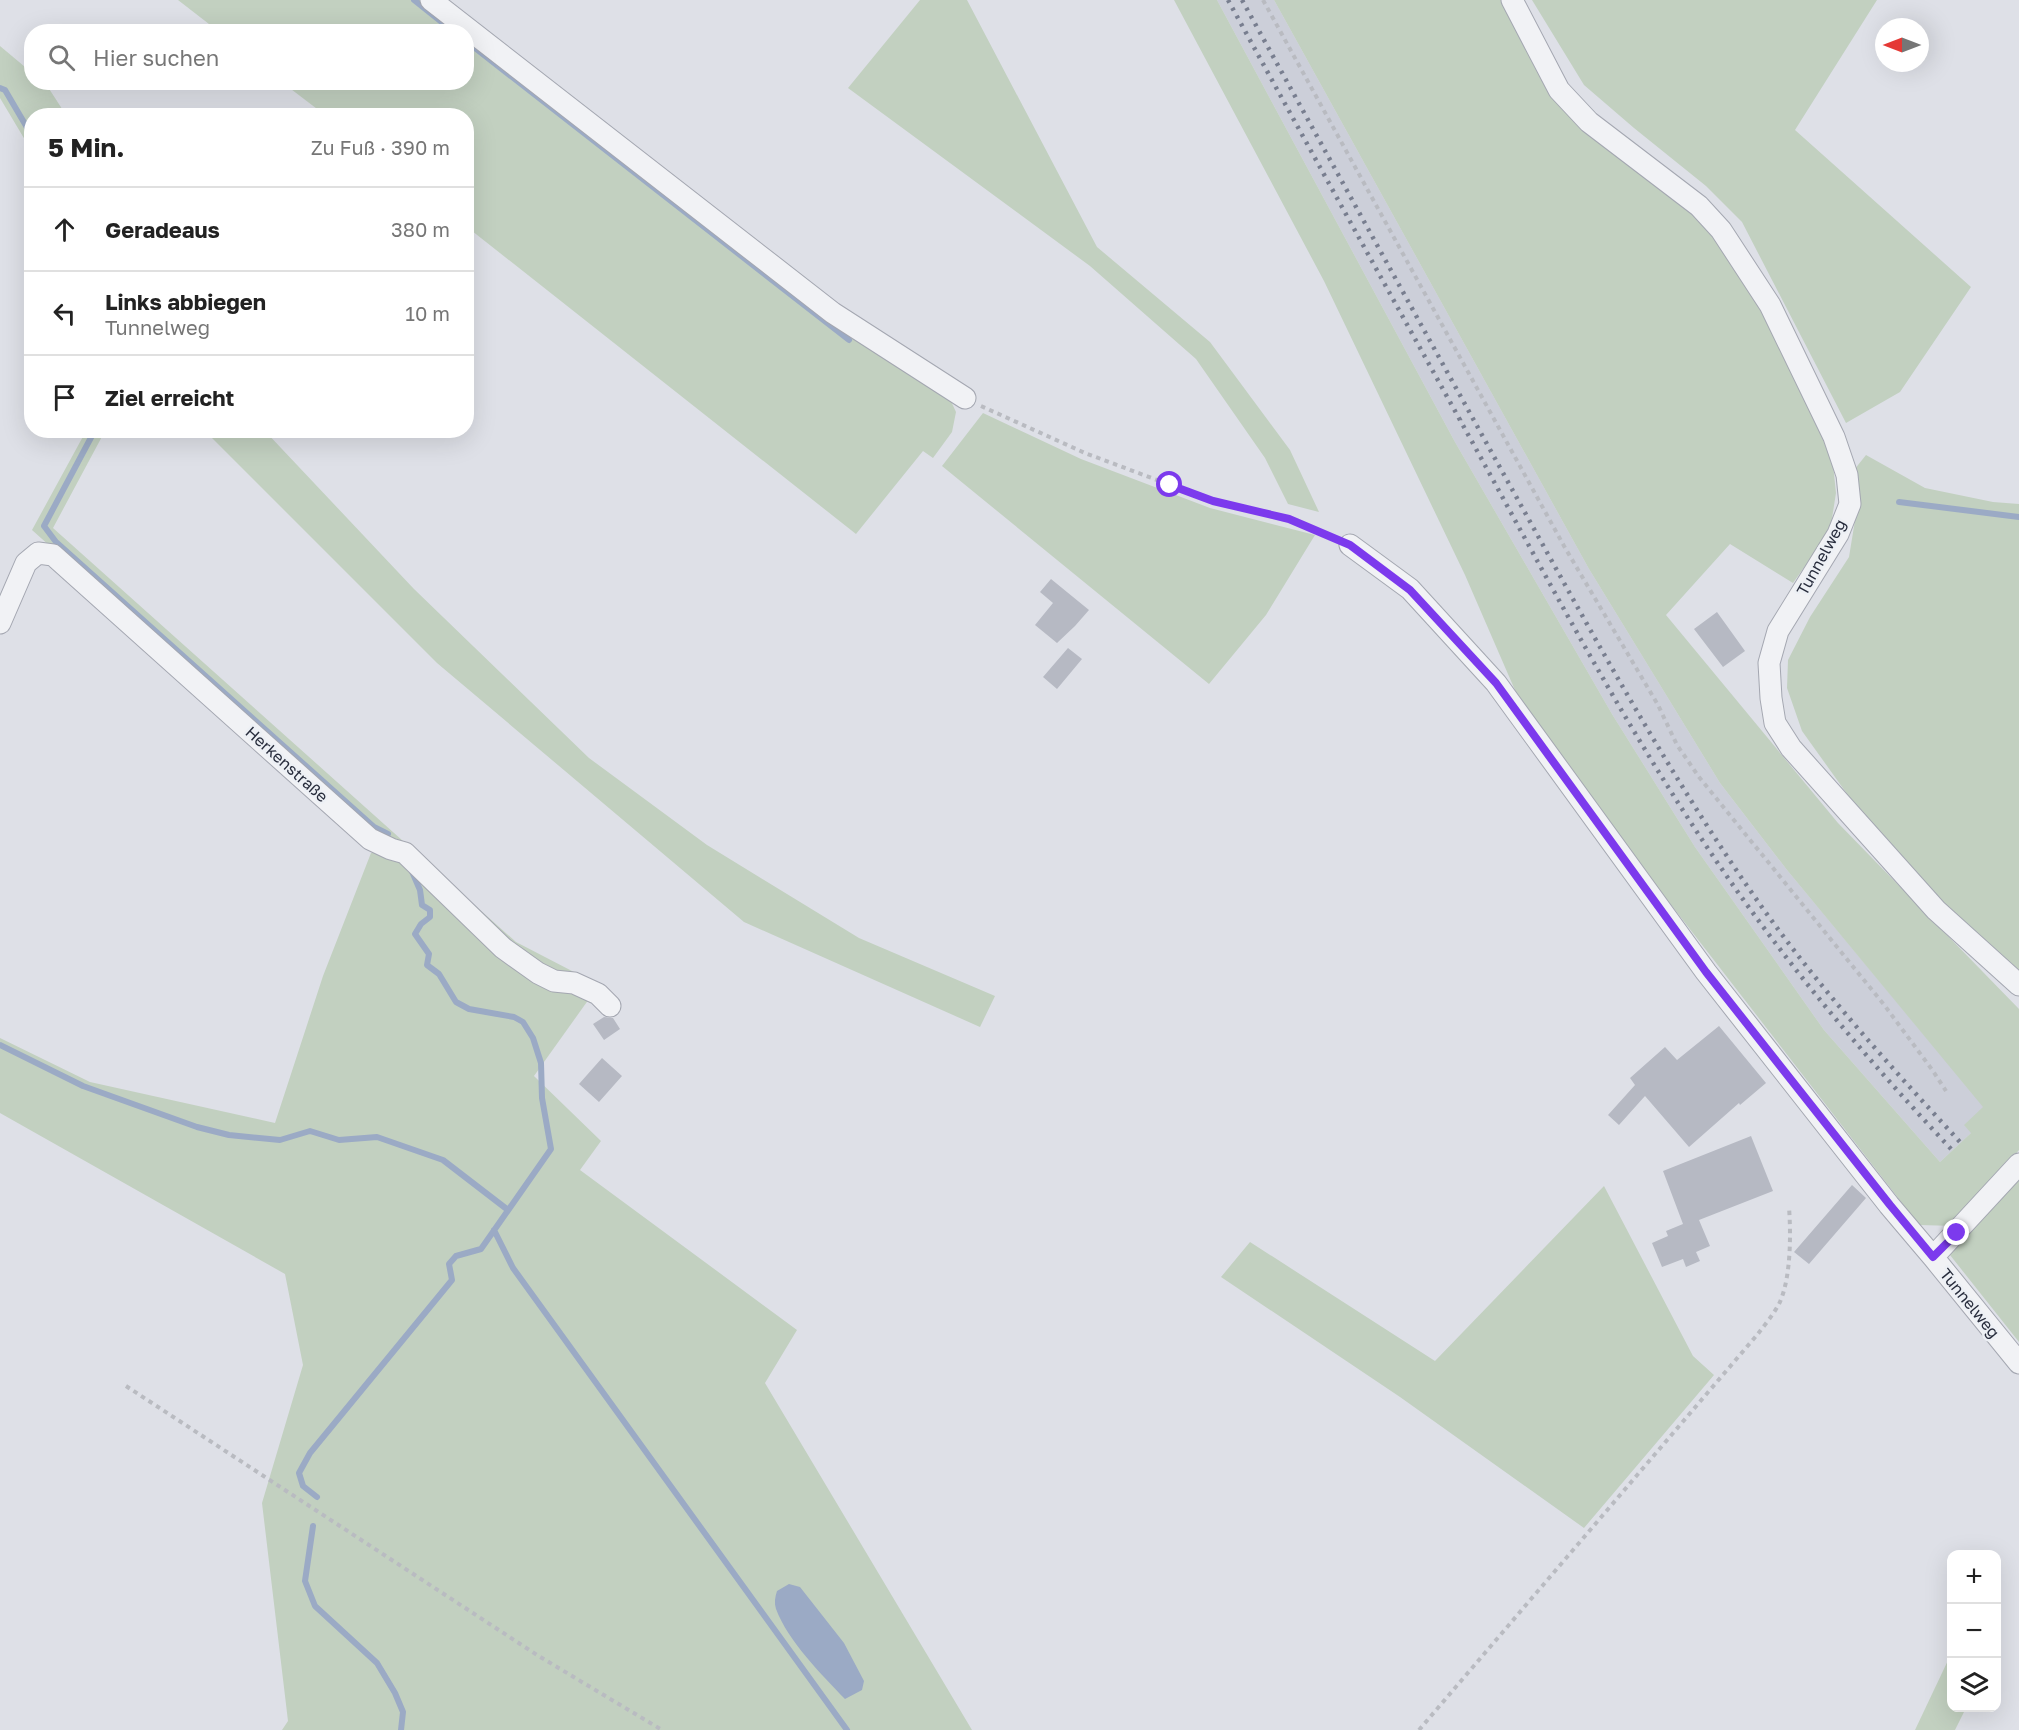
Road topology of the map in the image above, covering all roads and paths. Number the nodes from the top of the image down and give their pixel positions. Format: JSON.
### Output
{"nodes":[{"id":1,"x":430,"y":0,"type":"edge"},
{"id":2,"x":1263,"y":0,"type":"edge"},
{"id":3,"x":1512,"y":0,"type":"edge"},
{"id":4,"x":461,"y":24,"type":"edge"},
{"id":5,"x":474,"y":34,"type":"edge"},
{"id":6,"x":965,"y":398,"type":"joint"},
{"id":7,"x":1350,"y":545,"type":"joint"},
{"id":8,"x":0,"y":623,"type":"edge"},
{"id":9,"x":2019,"y":985,"type":"edge"},
{"id":10,"x":610,"y":1006,"type":"dead end"},
{"id":11,"x":1946,"y":1091,"type":"dead end"},
{"id":12,"x":2019,"y":1164,"type":"edge"},
{"id":13,"x":1789,"y":1207,"type":"dead end"},
{"id":14,"x":1933,"y":1257,"type":"junction"},
{"id":15,"x":2019,"y":1363,"type":"edge"},
{"id":16,"x":126,"y":1386,"type":"dead end"},
{"id":17,"x":662,"y":1730,"type":"edge"},
{"id":18,"x":1419,"y":1730,"type":"edge"}],
"edges":[{"from":1,"to":4,"type":"street"},
{"from":2,"to":11,"type":"path"},
{"from":3,"to":9,"type":"street","name":"Tunnelweg"},
{"from":5,"to":6,"type":"street"},
{"from":6,"to":7,"type":"path"},
{"from":7,"to":14,"type":"street"},
{"from":8,"to":10,"type":"street","name":"Herkenstraße"},
{"from":12,"to":14,"type":"street","name":"Tunnelweg"},
{"from":13,"to":18,"type":"path"},
{"from":14,"to":15,"type":"street","name":"Tunnelweg"},
{"from":16,"to":17,"type":"path"}]}
